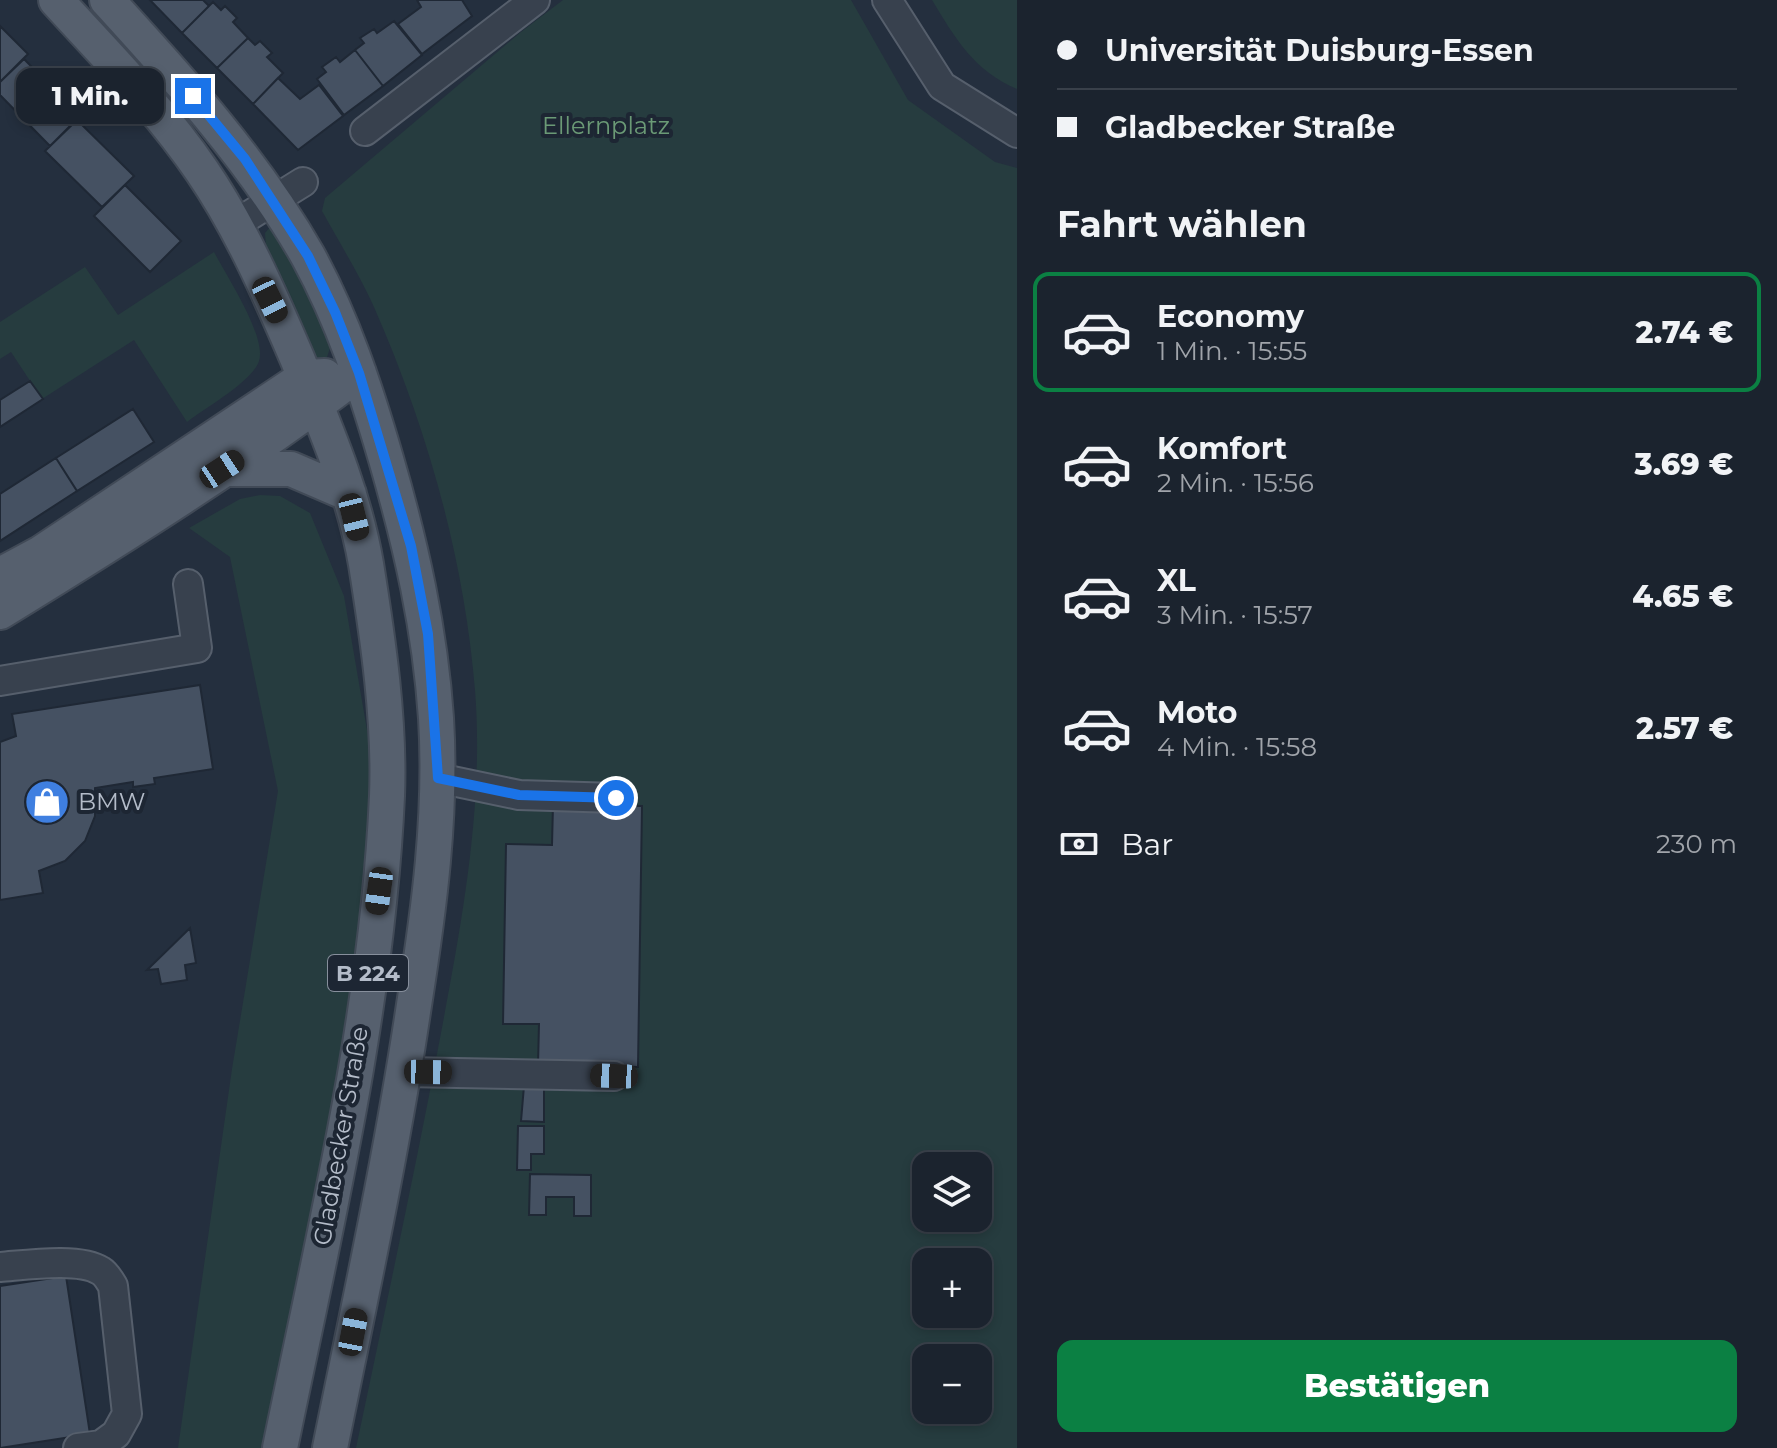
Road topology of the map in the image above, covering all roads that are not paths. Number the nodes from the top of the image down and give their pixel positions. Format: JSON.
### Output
{"nodes":[{"id":1,"x":56,"y":0,"type":"edge"},
{"id":2,"x":107,"y":0,"type":"edge"},
{"id":3,"x":535,"y":0,"type":"edge"},
{"id":4,"x":887,"y":0,"type":"edge"},
{"id":5,"x":503,"y":10,"type":"edge"},
{"id":6,"x":365,"y":131,"type":"dead end"},
{"id":7,"x":1017,"y":133,"type":"edge"},
{"id":8,"x":303,"y":182,"type":"dead end"},
{"id":9,"x":273,"y":201,"type":"junction"},
{"id":10,"x":234,"y":225,"type":"junction"},
{"id":11,"x":288,"y":339,"type":"junction"},
{"id":12,"x":359,"y":373,"type":"junction"},
{"id":13,"x":311,"y":391,"type":"junction"},
{"id":14,"x":264,"y":403,"type":"junction"},
{"id":15,"x":222,"y":469,"type":"junction"},
{"id":16,"x":349,"y":494,"type":"junction"},
{"id":17,"x":0,"y":575,"type":"edge"},
{"id":18,"x":188,"y":584,"type":"dead end"},
{"id":19,"x":0,"y":612,"type":"edge"},
{"id":20,"x":0,"y":681,"type":"edge"},
{"id":21,"x":438,"y":778,"type":"junction"},
{"id":22,"x":616,"y":798,"type":"dead end"},
{"id":23,"x":404,"y":1072,"type":"junction"},
{"id":24,"x":614,"y":1076,"type":"dead end"},
{"id":25,"x":0,"y":1267,"type":"edge"},
{"id":26,"x":78,"y":1448,"type":"edge"},
{"id":27,"x":280,"y":1448,"type":"edge"},
{"id":28,"x":330,"y":1448,"type":"edge"}],
"edges":[{"from":1,"to":10,"type":"main road","name":"Gladbecker Straße","number":"B 224"},
{"from":2,"to":9,"type":"main road","name":"Gladbecker Straße","number":"B 224"},
{"from":3,"to":5,"type":"street"},
{"from":4,"to":7,"type":"street"},
{"from":5,"to":6,"type":"street"},
{"from":8,"to":9,"type":"street"},
{"from":9,"to":10,"type":"street"},
{"from":9,"to":12,"type":"main road","name":"Gladbecker Straße","number":"B 224"},
{"from":10,"to":11,"type":"main road","name":"Gladbecker Straße","number":"B 224"},
{"from":11,"to":13,"type":"main road","name":"Gladbecker Straße","number":"B 224"},
{"from":11,"to":14,"type":"main road"},
{"from":12,"to":13,"type":"main road"},
{"from":12,"to":21,"type":"main road","name":"Gladbecker Straße","number":"B 224"},
{"from":13,"to":14,"type":"main road"},
{"from":13,"to":15,"type":"main road"},
{"from":13,"to":16,"type":"main road","name":"Gladbecker Straße","number":"B 224"},
{"from":14,"to":17,"type":"main road"},
{"from":15,"to":16,"type":"main road"},
{"from":15,"to":19,"type":"main road"},
{"from":16,"to":27,"type":"main road","name":"Gladbecker Straße","number":"B 224"},
{"from":18,"to":20,"type":"street"},
{"from":21,"to":22,"type":"street"},
{"from":21,"to":23,"type":"main road","name":"Gladbecker Straße","number":"B 224"},
{"from":23,"to":24,"type":"street"},
{"from":23,"to":28,"type":"main road","name":"Gladbecker Straße","number":"B 224"},
{"from":25,"to":26,"type":"street"}]}
